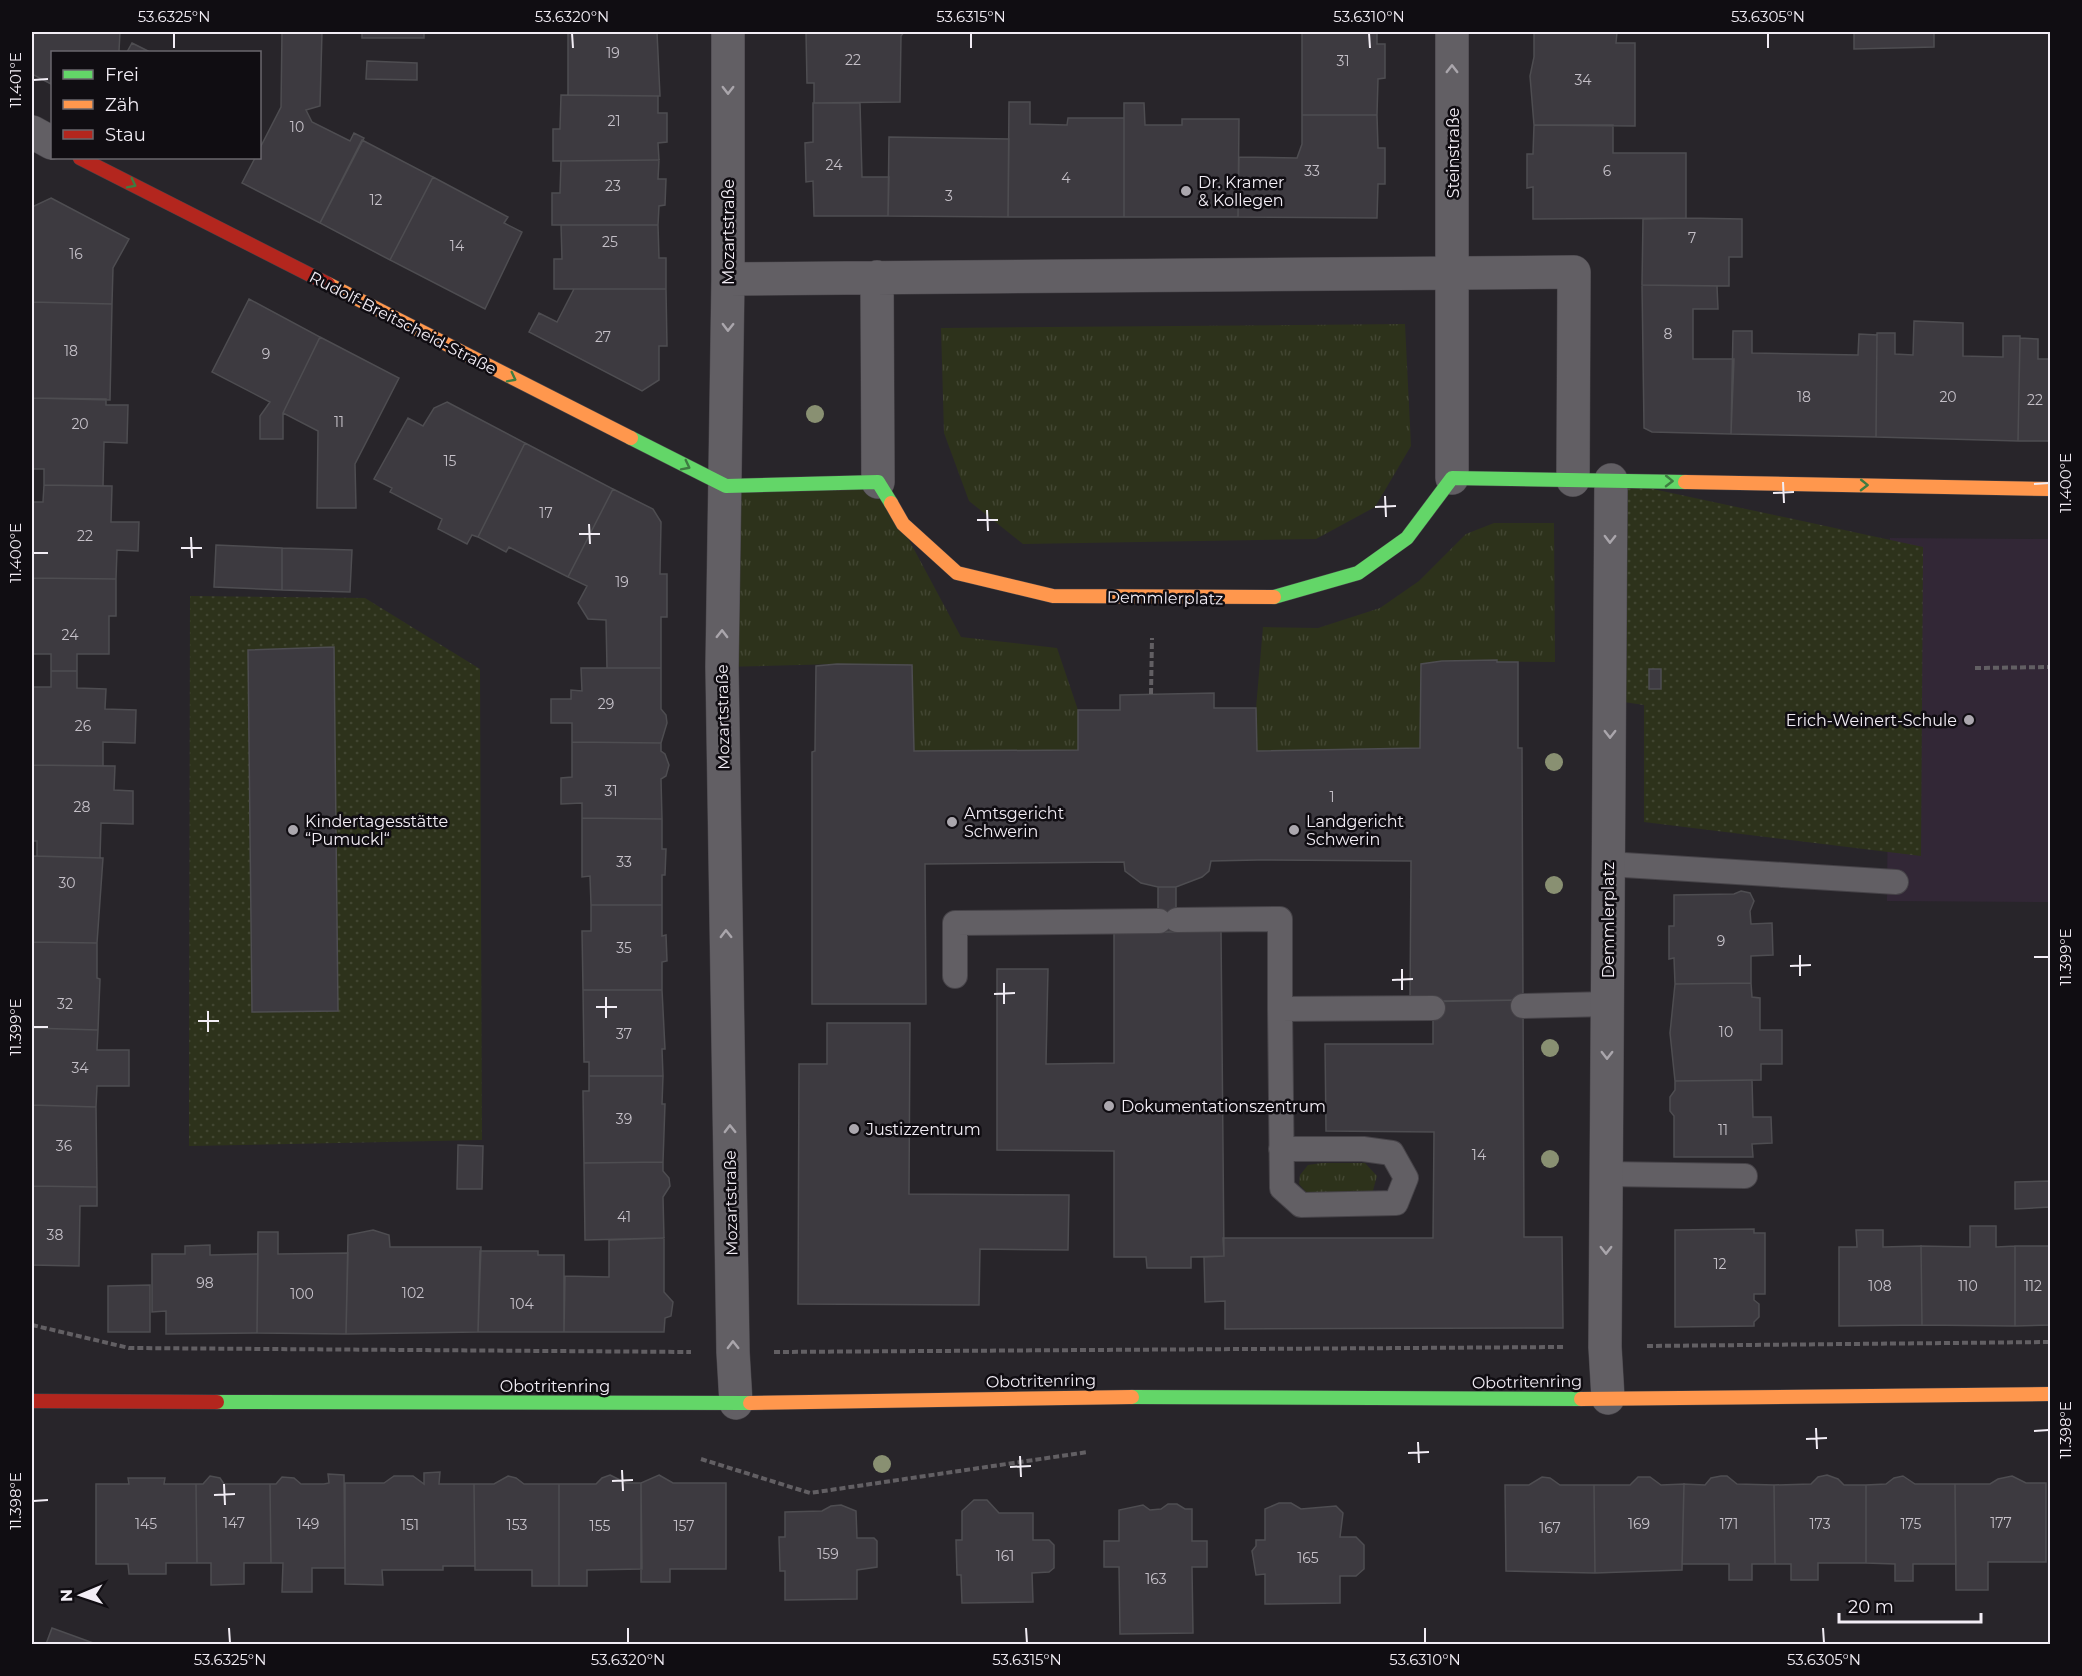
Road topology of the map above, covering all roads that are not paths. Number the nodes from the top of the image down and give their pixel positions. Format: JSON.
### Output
{"nodes":[{"id":1,"x":728,"y":32,"type":"edge"},
{"id":2,"x":1452,"y":32,"type":"edge"},
{"id":3,"x":32,"y":132,"type":"edge"},
{"id":4,"x":51,"y":142,"type":"edge"},
{"id":5,"x":82,"y":159,"type":"edge"},
{"id":6,"x":1453,"y":274,"type":"junction"},
{"id":7,"x":877,"y":277,"type":"junction"},
{"id":8,"x":728,"y":279,"type":"junction"},
{"id":9,"x":1452,"y":478,"type":"junction"},
{"id":10,"x":1573,"y":480,"type":"junction"},
{"id":11,"x":1611,"y":480,"type":"junction"},
{"id":12,"x":878,"y":482,"type":"junction"},
{"id":13,"x":726,"y":486,"type":"junction"},
{"id":14,"x":2050,"y":489,"type":"edge"},
{"id":15,"x":1608,"y":864,"type":"junction"},
{"id":16,"x":1896,"y":882,"type":"dead end"},
{"id":17,"x":955,"y":975,"type":"dead end"},
{"id":18,"x":1608,"y":1004,"type":"junction"},
{"id":19,"x":1523,"y":1006,"type":"dead end"},
{"id":20,"x":1433,"y":1008,"type":"dead end"},
{"id":21,"x":1280,"y":1009,"type":"junction"},
{"id":22,"x":1281,"y":1149,"type":"junction"},
{"id":23,"x":1606,"y":1174,"type":"junction"},
{"id":24,"x":1745,"y":1176,"type":"dead end"},
{"id":25,"x":2050,"y":1394,"type":"edge"},
{"id":26,"x":1608,"y":1398,"type":"junction"},
{"id":27,"x":32,"y":1401,"type":"edge"},
{"id":28,"x":736,"y":1403,"type":"junction"}],
"edges":[{"from":1,"to":8,"type":"street","name":"Mozartstraße","one_way":true},
{"from":6,"to":2,"type":"street","name":"Steinstraße","one_way":true},
{"from":3,"to":4,"type":"street"},
{"from":5,"to":13,"type":"street","name":"Rudolf-Breitscheid-Straße","one_way":true},
{"from":6,"to":7,"type":"street"},
{"from":6,"to":9,"type":"street"},
{"from":6,"to":10,"type":"street"},
{"from":7,"to":8,"type":"street"},
{"from":7,"to":12,"type":"street"},
{"from":8,"to":13,"type":"street","name":"Mozartstraße","one_way":true},
{"from":9,"to":10,"type":"street"},
{"from":9,"to":12,"type":"street","name":"Demmlerplatz"},
{"from":10,"to":11,"type":"street"},
{"from":11,"to":14,"type":"street","one_way":true},
{"from":11,"to":15,"type":"street","name":"Demmlerplatz","one_way":true},
{"from":12,"to":13,"type":"street"},
{"from":28,"to":13,"type":"street","name":"Mozartstraße","one_way":true},
{"from":15,"to":16,"type":"lane"},
{"from":15,"to":18,"type":"street","name":"Demmlerplatz"},
{"from":17,"to":21,"type":"lane"},
{"from":18,"to":19,"type":"lane"},
{"from":18,"to":23,"type":"street","name":"Demmlerplatz","one_way":true},
{"from":20,"to":21,"type":"lane"},
{"from":21,"to":22,"type":"lane"},
{"from":22,"to":22,"type":"lane"},
{"from":23,"to":24,"type":"lane"},
{"from":23,"to":26,"type":"street","name":"Demmlerplatz","one_way":true},
{"from":25,"to":26,"type":"street","name":"Obotritenring"},
{"from":26,"to":28,"type":"street","name":"Obotritenring"},
{"from":27,"to":28,"type":"street","name":"Obotritenring"}]}
